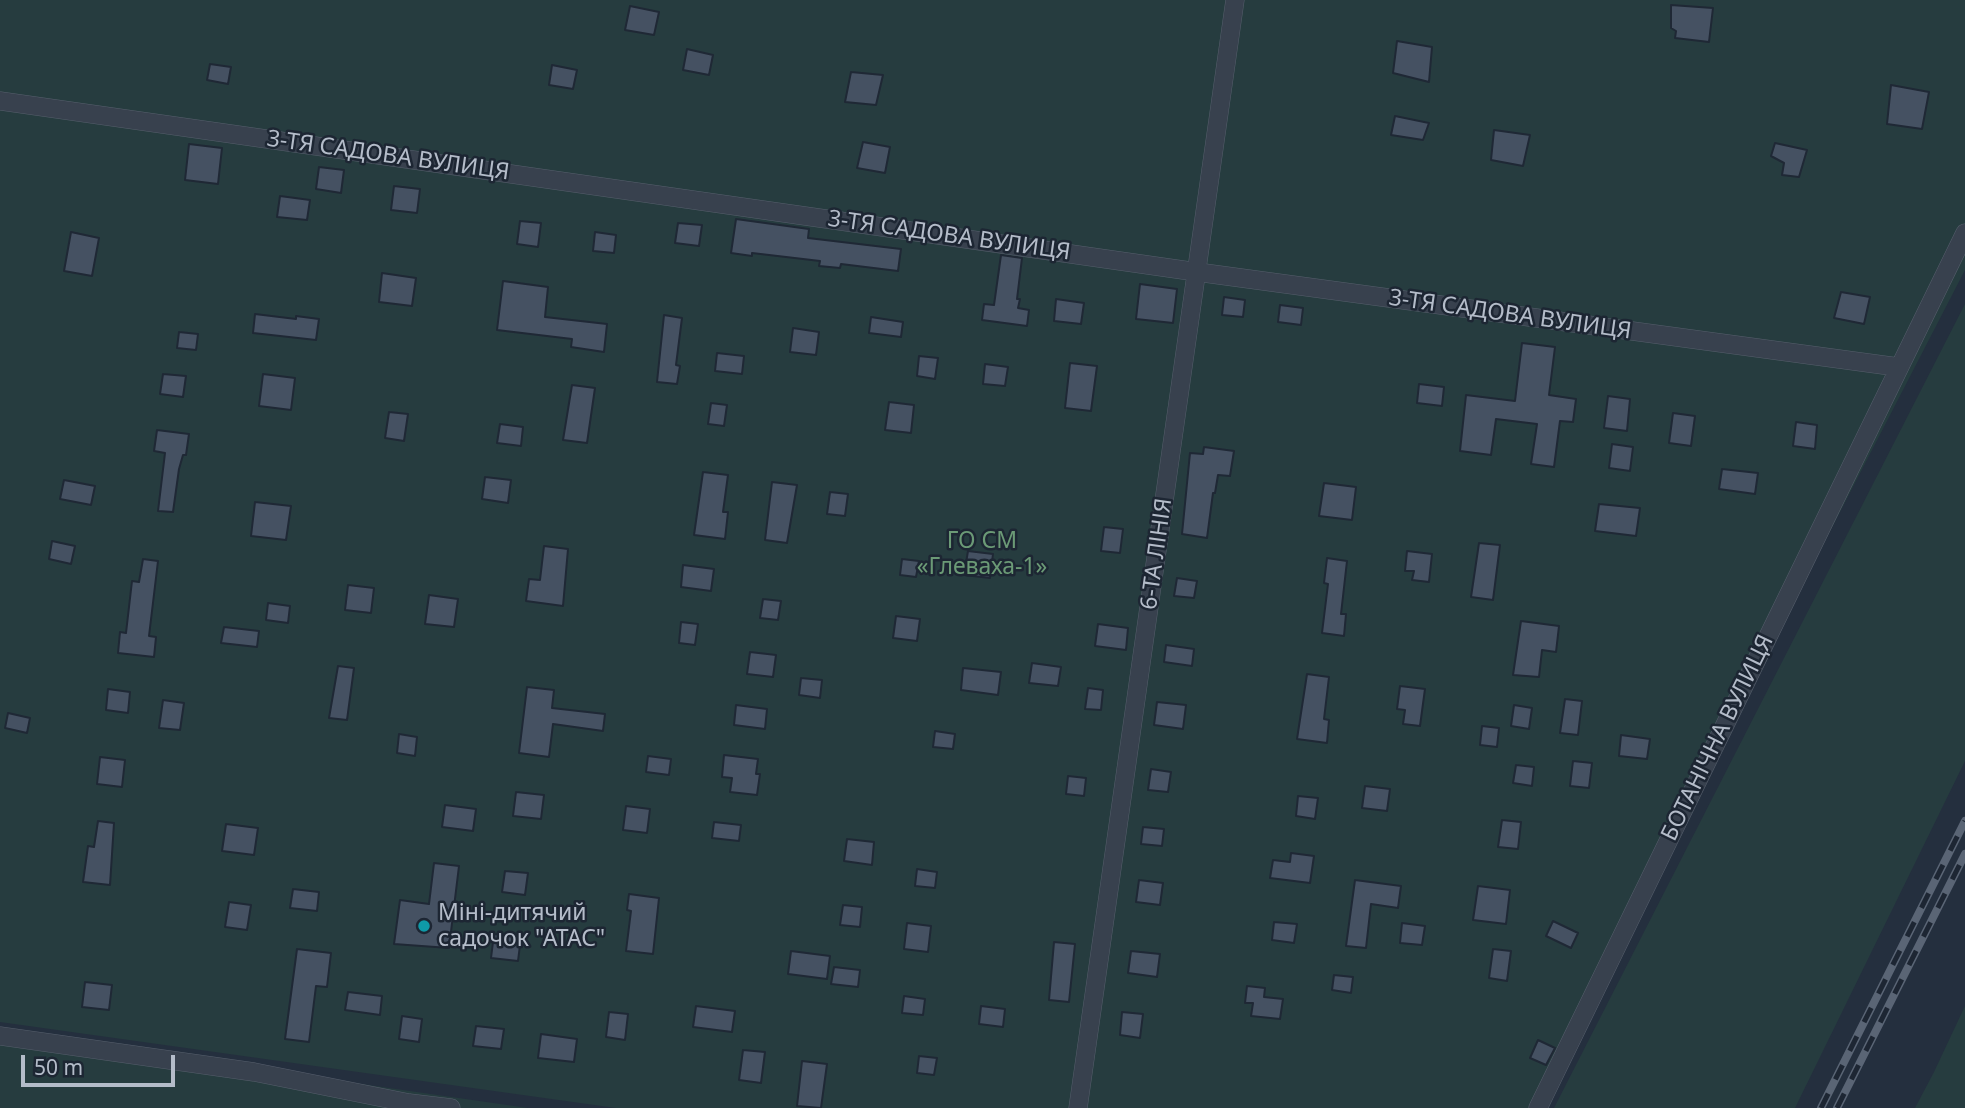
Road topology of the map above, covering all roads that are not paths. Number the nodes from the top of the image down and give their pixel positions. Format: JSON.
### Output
{"nodes":[{"id":1,"x":1235,"y":0,"type":"edge"},
{"id":2,"x":0,"y":101,"type":"edge"},
{"id":3,"x":1965,"y":233,"type":"edge"},
{"id":4,"x":1197,"y":272,"type":"junction"},
{"id":5,"x":1898,"y":367,"type":"junction"},
{"id":6,"x":0,"y":1036,"type":"edge"},
{"id":7,"x":451,"y":1108,"type":"edge"},
{"id":8,"x":1078,"y":1108,"type":"edge"},
{"id":9,"x":1538,"y":1108,"type":"edge"}],
"edges":[{"from":1,"to":4,"type":"street","name":"6-ТА ЛІНІЯ"},
{"from":2,"to":4,"type":"street","name":"3-ТЯ САДОВА ВУЛИЦЯ"},
{"from":3,"to":5,"type":"street","name":"БОТАНІЧНА ВУЛИЦЯ"},
{"from":4,"to":5,"type":"street","name":"3-ТЯ САДОВА ВУЛИЦЯ"},
{"from":4,"to":8,"type":"street","name":"6-ТА ЛІНІЯ"},
{"from":5,"to":9,"type":"street","name":"БОТАНІЧНА ВУЛИЦЯ"},
{"from":6,"to":7,"type":"street"}]}
